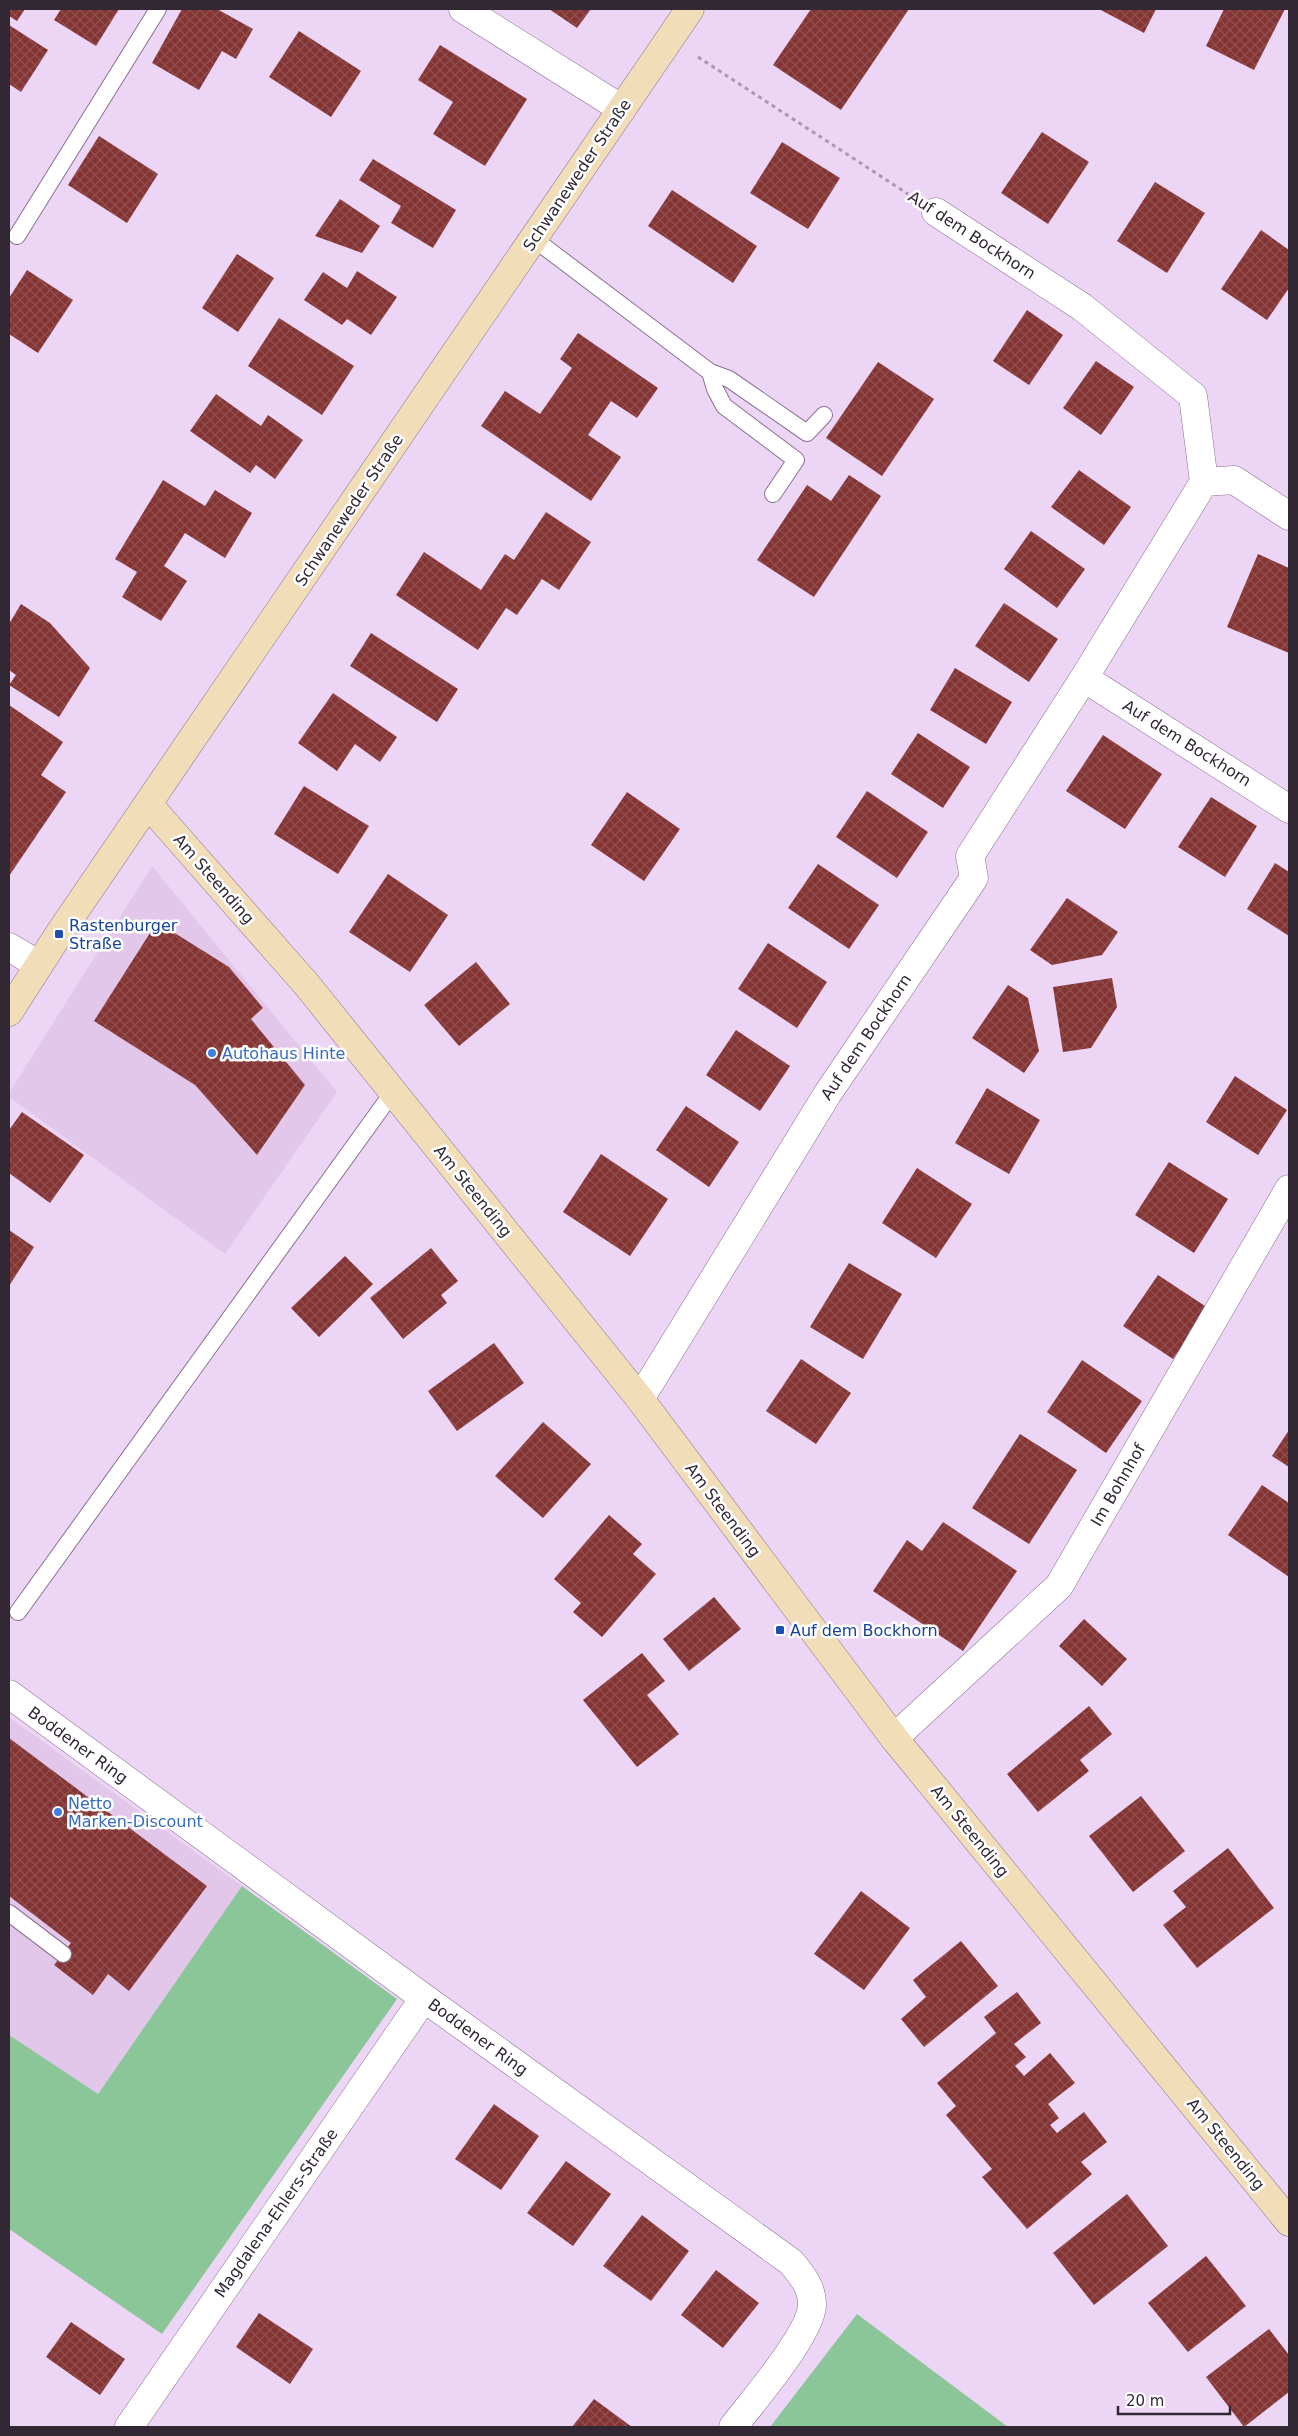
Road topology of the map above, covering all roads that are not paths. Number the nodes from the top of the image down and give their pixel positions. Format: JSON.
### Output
{"nodes":[{"id":1,"x":158,"y":9,"type":"edge"},
{"id":2,"x":463,"y":9,"type":"edge"},
{"id":3,"x":690,"y":9,"type":"edge"},
{"id":4,"x":622,"y":108,"type":"junction"},
{"id":5,"x":936,"y":212,"type":"road end"},
{"id":6,"x":17,"y":236,"type":"dead end"},
{"id":7,"x":534,"y":239,"type":"junction"},
{"id":8,"x":710,"y":372,"type":"junction"},
{"id":9,"x":824,"y":415,"type":"dead end"},
{"id":10,"x":1204,"y":482,"type":"junction"},
{"id":11,"x":773,"y":494,"type":"dead end"},
{"id":12,"x":1289,"y":516,"type":"edge"},
{"id":13,"x":1084,"y":678,"type":"junction"},
{"id":14,"x":148,"y":804,"type":"junction"},
{"id":15,"x":1289,"y":809,"type":"edge"},
{"id":16,"x":9,"y":947,"type":"edge"},
{"id":17,"x":39,"y":965,"type":"junction"},
{"id":18,"x":9,"y":1012,"type":"edge"},
{"id":19,"x":393,"y":1092,"type":"junction"},
{"id":20,"x":1289,"y":1189,"type":"edge"},
{"id":21,"x":640,"y":1399,"type":"junction"},
{"id":22,"x":18,"y":1612,"type":"dead end"},
{"id":23,"x":9,"y":1694,"type":"edge"},
{"id":24,"x":894,"y":1738,"type":"junction"},
{"id":25,"x":9,"y":1914,"type":"edge"},
{"id":26,"x":63,"y":1954,"type":"dead end"},
{"id":27,"x":424,"y":1998,"type":"junction"},
{"id":28,"x":1289,"y":2222,"type":"edge"},
{"id":29,"x":129,"y":2427,"type":"edge"},
{"id":30,"x":733,"y":2427,"type":"edge"}],
"edges":[{"from":1,"to":6,"type":"lane"},
{"from":2,"to":4,"type":"street"},
{"from":3,"to":4,"type":"street","name":"Schwaneweder Straße"},
{"from":4,"to":7,"type":"street","name":"Schwaneweder Straße"},
{"from":5,"to":10,"type":"street","name":"Auf dem Bockhorn"},
{"from":7,"to":8,"type":"lane"},
{"from":7,"to":14,"type":"street","name":"Schwaneweder Straße"},
{"from":8,"to":9,"type":"lane"},
{"from":8,"to":11,"type":"lane"},
{"from":10,"to":12,"type":"street"},
{"from":10,"to":13,"type":"street","name":"Auf dem Bockhorn"},
{"from":13,"to":15,"type":"street","name":"Auf dem Bockhorn"},
{"from":13,"to":21,"type":"street","name":"Auf dem Bockhorn"},
{"from":14,"to":17,"type":"street","name":"Schwaneweder Straße"},
{"from":14,"to":19,"type":"street","name":"Am Steending"},
{"from":16,"to":17,"type":"street"},
{"from":17,"to":18,"type":"street","name":"Schwaneweder Straße"},
{"from":19,"to":21,"type":"street","name":"Am Steending"},
{"from":19,"to":22,"type":"lane"},
{"from":20,"to":24,"type":"street","name":"Im Bohnhof"},
{"from":21,"to":24,"type":"street","name":"Am Steending"},
{"from":23,"to":27,"type":"street","name":"Boddener Ring"},
{"from":24,"to":28,"type":"street","name":"Am Steending"},
{"from":25,"to":26,"type":"lane"},
{"from":27,"to":29,"type":"street","name":"Magdalena-Ehlers-Straße"},
{"from":27,"to":30,"type":"street","name":"Boddener Ring"}]}
